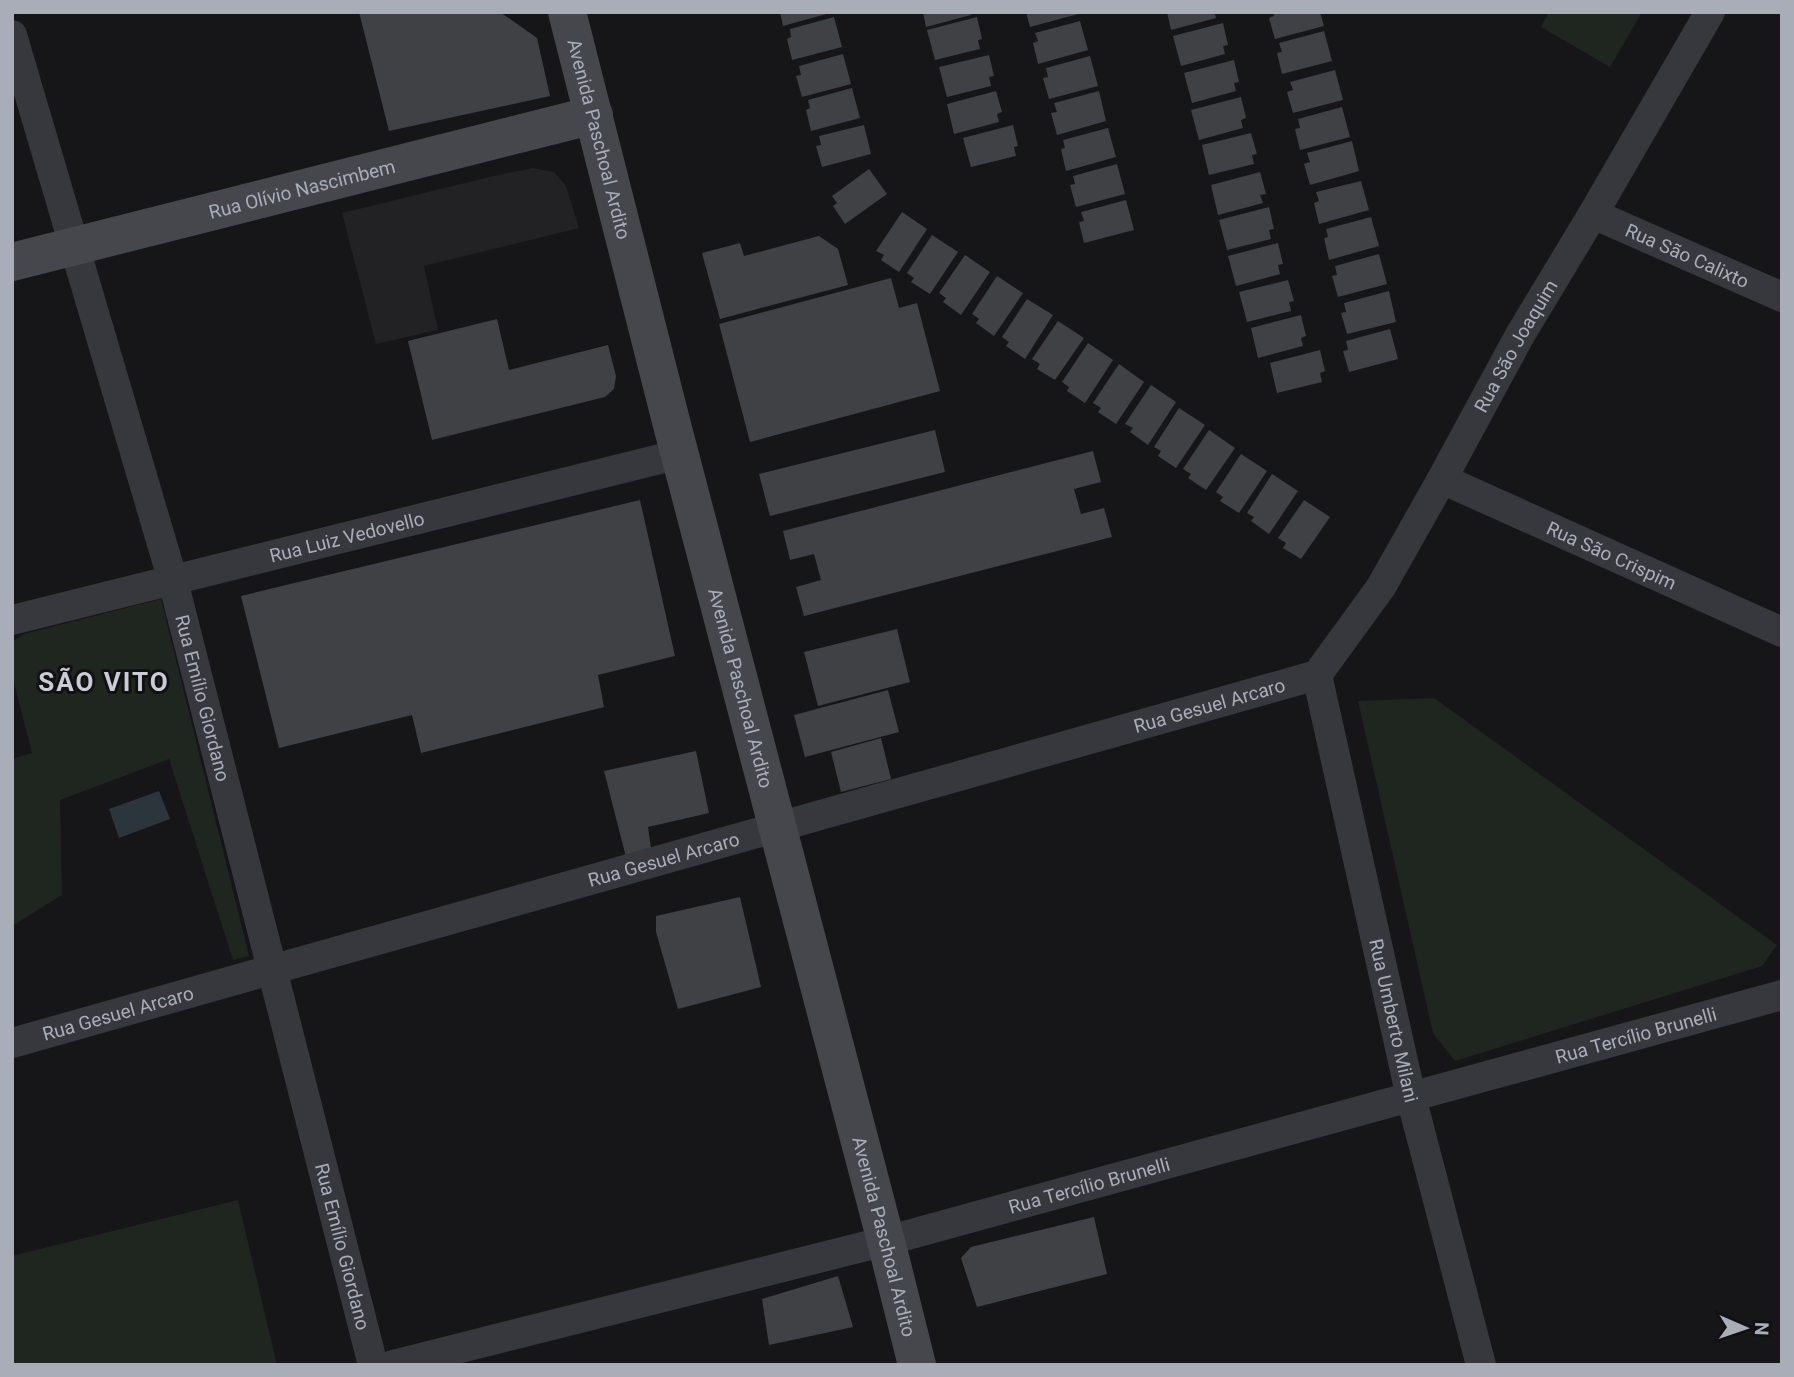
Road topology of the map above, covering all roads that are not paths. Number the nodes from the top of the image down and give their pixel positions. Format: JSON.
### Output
{"nodes":[{"id":1,"x":567,"y":12,"type":"edge"},
{"id":2,"x":1710,"y":12,"type":"edge"},
{"id":3,"x":12,"y":35,"type":"edge"},
{"id":4,"x":594,"y":115,"type":"junction"},
{"id":5,"x":1593,"y":214,"type":"junction"},
{"id":6,"x":75,"y":247,"type":"junction"},
{"id":7,"x":12,"y":262,"type":"edge"},
{"id":8,"x":1782,"y":296,"type":"edge"},
{"id":9,"x":680,"y":453,"type":"junction"},
{"id":10,"x":1442,"y":479,"type":"junction"},
{"id":11,"x":173,"y":581,"type":"junction"},
{"id":12,"x":12,"y":620,"type":"edge"},
{"id":13,"x":1782,"y":632,"type":"edge"},
{"id":14,"x":1317,"y":675,"type":"junction"},
{"id":15,"x":778,"y":827,"type":"junction"},
{"id":16,"x":272,"y":970,"type":"junction"},
{"id":17,"x":1782,"y":995,"type":"edge"},
{"id":18,"x":12,"y":1043,"type":"edge"},
{"id":19,"x":1411,"y":1097,"type":"junction"},
{"id":20,"x":886,"y":1241,"type":"junction"},
{"id":21,"x":373,"y":1365,"type":"edge"},
{"id":22,"x":393,"y":1365,"type":"edge"},
{"id":23,"x":916,"y":1365,"type":"edge"},
{"id":24,"x":1481,"y":1365,"type":"edge"}],
"edges":[{"from":1,"to":4,"type":"main road","name":"Avenida Paschoal Ardito"},
{"from":2,"to":5,"type":"street","name":"Rua São Joaquim"},
{"from":3,"to":6,"type":"street","name":"Rua Emílio Giordano"},
{"from":4,"to":6,"type":"main road","name":"Rua Olívio Nascimbem"},
{"from":4,"to":9,"type":"main road","name":"Avenida Paschoal Ardito"},
{"from":5,"to":8,"type":"street","name":"Rua São Calixto"},
{"from":5,"to":10,"type":"street","name":"Rua São Joaquim"},
{"from":6,"to":7,"type":"main road","name":"Rua Olívio Nascimbem"},
{"from":6,"to":11,"type":"street","name":"Rua Emílio Giordano"},
{"from":9,"to":11,"type":"street","name":"Rua Luiz Vedovello"},
{"from":9,"to":15,"type":"main road","name":"Avenida Paschoal Ardito"},
{"from":10,"to":13,"type":"street","name":"Rua São Crispim"},
{"from":10,"to":14,"type":"street","name":"Rua São Joaquim"},
{"from":11,"to":12,"type":"street","name":"Rua Luiz Vedovello"},
{"from":11,"to":16,"type":"street","name":"Rua Emílio Giordano"},
{"from":14,"to":15,"type":"street","name":"Rua Gesuel Arcaro"},
{"from":14,"to":19,"type":"street","name":"Rua Umberto Milani"},
{"from":15,"to":16,"type":"street","name":"Rua Gesuel Arcaro"},
{"from":15,"to":20,"type":"main road","name":"Avenida Paschoal Ardito"},
{"from":16,"to":18,"type":"street","name":"Rua Gesuel Arcaro"},
{"from":16,"to":21,"type":"street","name":"Rua Emílio Giordano"},
{"from":17,"to":19,"type":"street","name":"Rua Tercílio Brunelli"},
{"from":19,"to":20,"type":"street","name":"Rua Tercílio Brunelli"},
{"from":19,"to":24,"type":"street","name":"Rua Umberto Milani"},
{"from":20,"to":22,"type":"street","name":"Rua Tercílio Brunelli"},
{"from":20,"to":23,"type":"main road","name":"Avenida Paschoal Ardito"}]}
